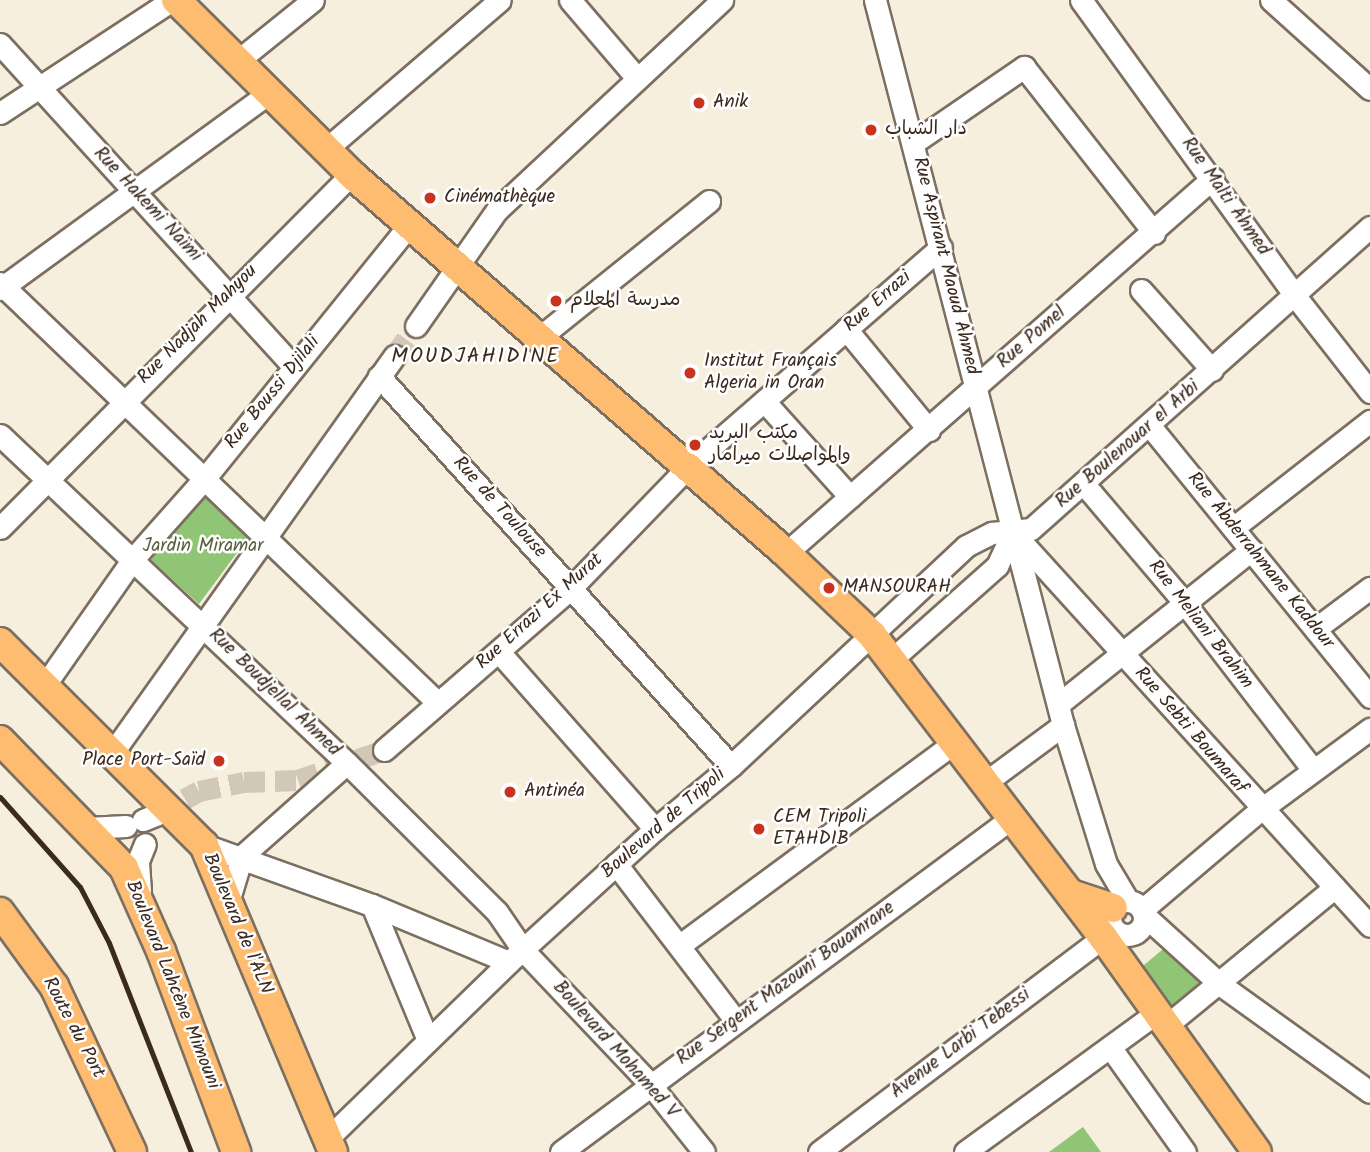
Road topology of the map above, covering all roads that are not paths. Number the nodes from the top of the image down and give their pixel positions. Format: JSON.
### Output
{"nodes":[{"id":1,"x":174,"y":0,"type":"edge"},
{"id":2,"x":313,"y":0,"type":"edge"},
{"id":3,"x":500,"y":0,"type":"edge"},
{"id":4,"x":570,"y":0,"type":"edge"},
{"id":5,"x":722,"y":0,"type":"edge"},
{"id":6,"x":875,"y":0,"type":"edge"},
{"id":7,"x":1271,"y":0,"type":"edge"},
{"id":8,"x":1086,"y":2,"type":"edge"},
{"id":9,"x":0,"y":44,"type":"edge"},
{"id":10,"x":235,"y":63,"type":"junction"},
{"id":11,"x":636,"y":77,"type":"junction"},
{"id":12,"x":39,"y":88,"type":"junction"},
{"id":13,"x":1370,"y":89,"type":"edge"},
{"id":14,"x":266,"y":94,"type":"junction"},
{"id":15,"x":0,"y":113,"type":"edge"},
{"id":16,"x":913,"y":143,"type":"junction"},
{"id":17,"x":325,"y":150,"type":"junction"},
{"id":18,"x":351,"y":174,"type":"junction"},
{"id":19,"x":1213,"y":178,"type":"junction"},
{"id":20,"x":135,"y":192,"type":"junction"},
{"id":21,"x":709,"y":201,"type":"dead end"},
{"id":22,"x":409,"y":225,"type":"junction"},
{"id":23,"x":1370,"y":227,"type":"edge"},
{"id":24,"x":1154,"y":233,"type":"junction"},
{"id":25,"x":941,"y":247,"type":"junction"},
{"id":26,"x":457,"y":270,"type":"junction"},
{"id":27,"x":1,"y":286,"type":"edge"},
{"id":28,"x":1141,"y":290,"type":"dead end"},
{"id":29,"x":229,"y":293,"type":"junction"},
{"id":30,"x":1295,"y":296,"type":"junction"},
{"id":31,"x":416,"y":326,"type":"tunnel mouth"},
{"id":32,"x":846,"y":329,"type":"junction"},
{"id":33,"x":540,"y":337,"type":"junction"},
{"id":34,"x":394,"y":356,"type":"tunnel mouth"},
{"id":35,"x":294,"y":367,"type":"junction"},
{"id":36,"x":1212,"y":370,"type":"junction"},
{"id":37,"x":379,"y":376,"type":"junction"},
{"id":38,"x":975,"y":387,"type":"junction"},
{"id":39,"x":1370,"y":392,"type":"edge"},
{"id":40,"x":123,"y":399,"type":"junction"},
{"id":41,"x":764,"y":401,"type":"junction"},
{"id":42,"x":1370,"y":421,"type":"edge"},
{"id":43,"x":1150,"y":426,"type":"junction"},
{"id":44,"x":929,"y":430,"type":"junction"},
{"id":45,"x":0,"y":435,"type":"edge"},
{"id":46,"x":688,"y":467,"type":"junction"},
{"id":47,"x":46,"y":477,"type":"junction"},
{"id":48,"x":205,"y":478,"type":"junction"},
{"id":49,"x":1083,"y":483,"type":"junction"},
{"id":50,"x":849,"y":497,"type":"junction"},
{"id":51,"x":0,"y":528,"type":"edge"},
{"id":52,"x":1233,"y":528,"type":"junction"},
{"id":53,"x":1013,"y":532,"type":"junction"},
{"id":54,"x":264,"y":535,"type":"junction"},
{"id":55,"x":1251,"y":550,"type":"junction"},
{"id":56,"x":786,"y":553,"type":"junction"},
{"id":57,"x":133,"y":559,"type":"junction"},
{"id":58,"x":572,"y":587,"type":"junction"},
{"id":59,"x":1370,"y":588,"type":"edge"},
{"id":60,"x":1184,"y":601,"type":"junction"},
{"id":61,"x":201,"y":623,"type":"junction"},
{"id":62,"x":1315,"y":629,"type":"junction"},
{"id":63,"x":872,"y":635,"type":"junction"},
{"id":64,"x":0,"y":642,"type":"edge"},
{"id":65,"x":499,"y":652,"type":"junction"},
{"id":66,"x":1122,"y":653,"type":"junction"},
{"id":67,"x":891,"y":660,"type":"junction"},
{"id":68,"x":44,"y":686,"type":"junction"},
{"id":69,"x":1370,"y":697,"type":"edge"},
{"id":70,"x":437,"y":702,"type":"junction"},
{"id":71,"x":1059,"y":703,"type":"junction"},
{"id":72,"x":1063,"y":725,"type":"junction"},
{"id":73,"x":1369,"y":732,"type":"edge"},
{"id":74,"x":0,"y":740,"type":"edge"},
{"id":75,"x":955,"y":742,"type":"junction"},
{"id":76,"x":384,"y":750,"type":"tunnel mouth"},
{"id":77,"x":113,"y":752,"type":"junction"},
{"id":78,"x":347,"y":763,"type":"junction"},
{"id":79,"x":731,"y":766,"type":"junction"},
{"id":80,"x":1313,"y":771,"type":"junction"},
{"id":81,"x":986,"y":782,"type":"junction"},
{"id":82,"x":1260,"y":810,"type":"junction"},
{"id":83,"x":1013,"y":817,"type":"junction"},
{"id":84,"x":87,"y":828,"type":"junction"},
{"id":85,"x":655,"y":828,"type":"junction"},
{"id":86,"x":204,"y":845,"type":"junction"},
{"id":87,"x":242,"y":856,"type":"junction"},
{"id":88,"x":615,"y":864,"type":"junction"},
{"id":89,"x":1335,"y":887,"type":"junction"},
{"id":90,"x":1071,"y":894,"type":"junction"},
{"id":91,"x":229,"y":899,"type":"junction"},
{"id":92,"x":372,"y":905,"type":"junction"},
{"id":93,"x":144,"y":907,"type":"junction"},
{"id":94,"x":1131,"y":908,"type":"junction"},
{"id":95,"x":0,"y":912,"type":"edge"},
{"id":96,"x":1370,"y":926,"type":"edge"},
{"id":97,"x":1113,"y":936,"type":"junction"},
{"id":98,"x":680,"y":945,"type":"junction"},
{"id":99,"x":516,"y":956,"type":"junction"},
{"id":100,"x":1221,"y":985,"type":"junction"},
{"id":101,"x":1162,"y":1019,"type":"junction"},
{"id":102,"x":736,"y":1021,"type":"junction"},
{"id":103,"x":428,"y":1038,"type":"junction"},
{"id":104,"x":1110,"y":1047,"type":"junction"},
{"id":105,"x":649,"y":1083,"type":"junction"},
{"id":106,"x":1369,"y":1089,"type":"edge"},
{"id":107,"x":330,"y":1145,"type":"edge"},
{"id":108,"x":132,"y":1152,"type":"edge"},
{"id":109,"x":236,"y":1152,"type":"edge"},
{"id":110,"x":561,"y":1152,"type":"edge"},
{"id":111,"x":704,"y":1152,"type":"edge"},
{"id":112,"x":819,"y":1152,"type":"edge"},
{"id":113,"x":965,"y":1152,"type":"edge"},
{"id":114,"x":1185,"y":1152,"type":"edge"},
{"id":115,"x":1257,"y":1152,"type":"edge"}],
"edges":[{"from":1,"to":10,"type":"main road"},
{"from":1,"to":12,"type":"street"},
{"from":2,"to":10,"type":"street"},
{"from":3,"to":17,"type":"street"},
{"from":4,"to":11,"type":"street"},
{"from":5,"to":11,"type":"street"},
{"from":6,"to":16,"type":"street","name":"Rue Aspirant Maoud Ahmed"},
{"from":7,"to":13,"type":"street"},
{"from":8,"to":19,"type":"street","name":"Rue Malti Ahmed"},
{"from":9,"to":12,"type":"street","name":"Rue Hakemi Naïmi"},
{"from":10,"to":14,"type":"main road"},
{"from":11,"to":26,"type":"street"},
{"from":12,"to":15,"type":"street"},
{"from":12,"to":20,"type":"street","name":"Rue Hakemi Naïmi"},
{"from":14,"to":17,"type":"main road"},
{"from":14,"to":20,"type":"street"},
{"from":16,"to":24,"type":"street"},
{"from":16,"to":25,"type":"street","name":"Rue Aspirant Maoud Ahmed"},
{"from":17,"to":18,"type":"main road"},
{"from":18,"to":22,"type":"main road"},
{"from":18,"to":29,"type":"street","name":"Rue Nadjah Mahyou"},
{"from":19,"to":24,"type":"street","name":"Rue Pomel"},
{"from":19,"to":30,"type":"street","name":"Rue Malti Ahmed"},
{"from":20,"to":27,"type":"street"},
{"from":20,"to":29,"type":"street","name":"Rue Hakemi Naïmi"},
{"from":21,"to":33,"type":"street"},
{"from":22,"to":26,"type":"main road"},
{"from":22,"to":35,"type":"street","name":"Rue Boussi Djilali"},
{"from":23,"to":30,"type":"street","name":"Rue Boulenouar el Arbi"},
{"from":24,"to":38,"type":"street","name":"Rue Pomel"},
{"from":25,"to":32,"type":"street","name":"Rue Errazi"},
{"from":25,"to":38,"type":"street","name":"Rue Aspirant Maoud Ahmed"},
{"from":26,"to":31,"type":"street"},
{"from":26,"to":33,"type":"main road"},
{"from":27,"to":40,"type":"street"},
{"from":28,"to":36,"type":"street"},
{"from":29,"to":35,"type":"street","name":"Rue Hakemi Naïmi"},
{"from":29,"to":40,"type":"street","name":"Rue Nadjah Mahyou"},
{"from":30,"to":36,"type":"street","name":"Rue Boulenouar el Arbi"},
{"from":30,"to":39,"type":"street","name":"Rue Malti Ahmed"},
{"from":32,"to":41,"type":"street","name":"Rue Errazi"},
{"from":32,"to":44,"type":"street"},
{"from":33,"to":46,"type":"main road"},
{"from":34,"to":37,"type":"street"},
{"from":35,"to":48,"type":"street","name":"Rue Boussi Djilali"},
{"from":36,"to":43,"type":"street","name":"Rue Boulenouar el Arbi"},
{"from":37,"to":54,"type":"street"},
{"from":37,"to":58,"type":"street","name":"Rue de Toulouse"},
{"from":38,"to":44,"type":"street","name":"Rue Pomel"},
{"from":38,"to":53,"type":"street","name":"Rue Aspirant Maoud Ahmed"},
{"from":40,"to":47,"type":"street","name":"Rue Nadjah Mahyou"},
{"from":40,"to":48,"type":"street"},
{"from":41,"to":46,"type":"street","name":"Rue Errazi"},
{"from":41,"to":50,"type":"street"},
{"from":42,"to":52,"type":"street"},
{"from":43,"to":49,"type":"street","name":"Rue Boulenouar el Arbi"},
{"from":43,"to":52,"type":"street","name":"Rue Abderrahmane Kaddour"},
{"from":44,"to":50,"type":"street","name":"Rue Pomel"},
{"from":45,"to":47,"type":"street","name":"Rue Boudjellal Ahmed"},
{"from":46,"to":56,"type":"main road"},
{"from":46,"to":58,"type":"street","name":"Rue Errazi Ex Murat"},
{"from":47,"to":51,"type":"street","name":"Rue Nadjah Mahyou"},
{"from":47,"to":57,"type":"street","name":"Rue Boudjellal Ahmed"},
{"from":48,"to":54,"type":"street"},
{"from":48,"to":57,"type":"street","name":"Rue Boussi Djilali"},
{"from":49,"to":53,"type":"street","name":"Rue Boulenouar el Arbi"},
{"from":49,"to":60,"type":"street","name":"Rue Meliani Brahim"},
{"from":50,"to":56,"type":"street","name":"Rue Pomel"},
{"from":52,"to":55,"type":"street","name":"Rue Abderrahmane Kaddour"},
{"from":53,"to":63,"type":"street","name":"Boulevard de Tripoli"},
{"from":53,"to":66,"type":"street","name":"Rue Sebti Boumaraf"},
{"from":53,"to":67,"type":"street"},
{"from":53,"to":71,"type":"street","name":"Rue Aspirant Maoud Ahmed"},
{"from":54,"to":61,"type":"street"},
{"from":54,"to":70,"type":"street"},
{"from":55,"to":60,"type":"street"},
{"from":55,"to":62,"type":"street","name":"Rue Abderrahmane Kaddour"},
{"from":56,"to":63,"type":"main road"},
{"from":57,"to":61,"type":"street","name":"Rue Boudjellal Ahmed"},
{"from":57,"to":68,"type":"street","name":"Rue Boussi Djilali"},
{"from":58,"to":65,"type":"street","name":"Rue Errazi Ex Murat"},
{"from":58,"to":79,"type":"street","name":"Rue de Toulouse"},
{"from":59,"to":62,"type":"street"},
{"from":60,"to":66,"type":"street"},
{"from":60,"to":80,"type":"street","name":"Rue Meliani Brahim"},
{"from":61,"to":77,"type":"street"},
{"from":61,"to":78,"type":"street","name":"Rue Boudjellal Ahmed"},
{"from":62,"to":69,"type":"street","name":"Rue Abderrahmane Kaddour"},
{"from":63,"to":67,"type":"main road"},
{"from":63,"to":79,"type":"street","name":"Boulevard de Tripoli"},
{"from":64,"to":68,"type":"main road","name":"Boulevard de l'ALN"},
{"from":65,"to":70,"type":"street","name":"Rue Errazi Ex Murat"},
{"from":65,"to":85,"type":"street"},
{"from":66,"to":71,"type":"street"},
{"from":66,"to":82,"type":"street","name":"Rue Sebti Boumaraf"},
{"from":67,"to":75,"type":"main road"},
{"from":68,"to":77,"type":"main road","name":"Boulevard de l'ALN"},
{"from":70,"to":76,"type":"street","name":"Rue Errazi Ex Murat"},
{"from":71,"to":72,"type":"street","name":"Rue Aspirant Maoud Ahmed"},
{"from":72,"to":81,"type":"street"},
{"from":72,"to":94,"type":"street","name":"Rue Aspirant Maoud Ahmed"},
{"from":73,"to":80,"type":"street"},
{"from":74,"to":84,"type":"main road","name":"Boulevard Lahcène Mimouni"},
{"from":75,"to":81,"type":"main road"},
{"from":75,"to":98,"type":"street"},
{"from":77,"to":86,"type":"main road","name":"Boulevard de l'ALN"},
{"from":78,"to":87,"type":"street"},
{"from":78,"to":99,"type":"street","name":"Rue Boudjellal Ahmed"},
{"from":79,"to":85,"type":"street","name":"Boulevard de Tripoli"},
{"from":80,"to":82,"type":"street"},
{"from":81,"to":83,"type":"main road"},
{"from":82,"to":89,"type":"street","name":"Rue Sebti Boumaraf"},
{"from":82,"to":94,"type":"street"},
{"from":83,"to":90,"type":"main road"},
{"from":83,"to":102,"type":"street","name":"Rue Sergent Mazouni Bouamrane"},
{"from":84,"to":93,"type":"main road","name":"Boulevard Lahcène Mimouni"},
{"from":84,"to":93,"type":"street"},
{"from":85,"to":88,"type":"street","name":"Boulevard de Tripoli"},
{"from":86,"to":87,"type":"street"},
{"from":86,"to":91,"type":"main road","name":"Boulevard de l'ALN"},
{"from":87,"to":91,"type":"street"},
{"from":87,"to":92,"type":"street"},
{"from":88,"to":98,"type":"street"},
{"from":88,"to":99,"type":"street","name":"Boulevard de Tripoli"},
{"from":89,"to":96,"type":"street","name":"Rue Sebti Boumaraf"},
{"from":89,"to":100,"type":"street"},
{"from":90,"to":94,"type":"main road"},
{"from":90,"to":97,"type":"main road"},
{"from":91,"to":107,"type":"main road","name":"Boulevard de l'ALN"},
{"from":92,"to":99,"type":"street"},
{"from":92,"to":103,"type":"street"},
{"from":93,"to":109,"type":"main road","name":"Boulevard Lahcène Mimouni"},
{"from":94,"to":97,"type":"street"},
{"from":94,"to":97,"type":"street","name":"Avenue Larbi Tebessi"},
{"from":94,"to":100,"type":"street"},
{"from":95,"to":108,"type":"main road","name":"Route du Port"},
{"from":97,"to":101,"type":"main road"},
{"from":97,"to":112,"type":"street","name":"Avenue Larbi Tebessi"},
{"from":98,"to":102,"type":"street"},
{"from":99,"to":103,"type":"street","name":"Boulevard de Tripoli"},
{"from":99,"to":105,"type":"street","name":"Boulevard Mohamed V"},
{"from":100,"to":101,"type":"street"},
{"from":100,"to":106,"type":"street"},
{"from":101,"to":104,"type":"street"},
{"from":101,"to":115,"type":"main road"},
{"from":102,"to":105,"type":"street","name":"Rue Sergent Mazouni Bouamrane"},
{"from":103,"to":107,"type":"street","name":"Boulevard de Tripoli"},
{"from":104,"to":113,"type":"street"},
{"from":104,"to":114,"type":"street"},
{"from":105,"to":110,"type":"street","name":"Rue Sergent Mazouni Bouamrane"},
{"from":105,"to":111,"type":"street","name":"Boulevard Mohamed V"}]}
